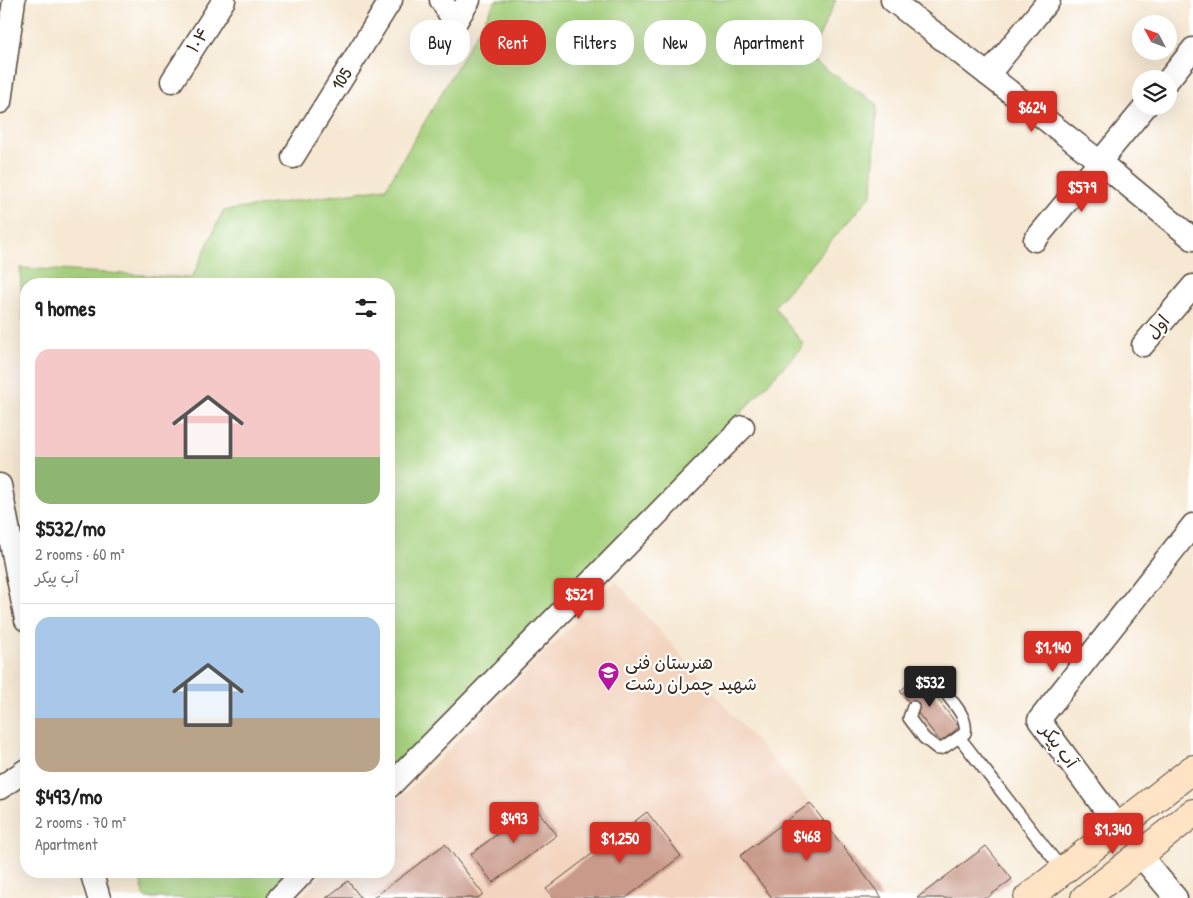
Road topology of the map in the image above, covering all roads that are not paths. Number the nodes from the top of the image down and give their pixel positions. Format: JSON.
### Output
{"nodes":[{"id":1,"x":224,"y":0,"type":"edge"},
{"id":2,"x":391,"y":0,"type":"edge"},
{"id":3,"x":441,"y":0,"type":"edge"},
{"id":4,"x":469,"y":0,"type":"edge"},
{"id":5,"x":892,"y":0,"type":"edge"},
{"id":6,"x":1049,"y":0,"type":"edge"},
{"id":7,"x":16,"y":5,"type":"edge"},
{"id":8,"x":1193,"y":49,"type":"edge"},
{"id":9,"x":4,"y":55,"type":"edge"},
{"id":10,"x":1176,"y":70,"type":"edge"},
{"id":11,"x":988,"y":75,"type":"junction"},
{"id":12,"x":172,"y":81,"type":"dead end"},
{"id":13,"x":0,"y":102,"type":"edge"},
{"id":14,"x":1139,"y":115,"type":"edge"},
{"id":15,"x":293,"y":157,"type":"dead end"},
{"id":16,"x":1100,"y":162,"type":"junction"},
{"id":17,"x":1193,"y":239,"type":"edge"},
{"id":18,"x":1035,"y":240,"type":"dead end"},
{"id":19,"x":1193,"y":286,"type":"edge"},
{"id":20,"x":1143,"y":345,"type":"dead end"},
{"id":21,"x":743,"y":427,"type":"dead end"},
{"id":22,"x":0,"y":485,"type":"edge"},
{"id":23,"x":1193,"y":525,"type":"edge"},
{"id":24,"x":20,"y":589,"type":"edge"},
{"id":25,"x":930,"y":690,"type":"dead end"},
{"id":26,"x":913,"y":707,"type":"dead end"},
{"id":27,"x":959,"y":738,"type":"junction"},
{"id":28,"x":1193,"y":769,"type":"edge"},
{"id":29,"x":20,"y":774,"type":"edge"},
{"id":30,"x":395,"y":781,"type":"edge"},
{"id":31,"x":0,"y":788,"type":"edge"},
{"id":32,"x":1193,"y":813,"type":"edge"},
{"id":33,"x":1119,"y":828,"type":"junction"},
{"id":34,"x":1140,"y":855,"type":"junction"},
{"id":35,"x":1064,"y":872,"type":"junction"},
{"id":36,"x":92,"y":878,"type":"edge"},
{"id":37,"x":298,"y":878,"type":"edge"},
{"id":38,"x":99,"y":898,"type":"edge"},
{"id":39,"x":279,"y":898,"type":"edge"},
{"id":40,"x":1028,"y":898,"type":"edge"},
{"id":41,"x":1084,"y":898,"type":"edge"},
{"id":42,"x":1176,"y":898,"type":"edge"}],
"edges":[{"from":1,"to":12,"type":"street","name":"۱۰۴"},
{"from":2,"to":15,"type":"street","name":"105"},
{"from":3,"to":4,"type":"street"},
{"from":5,"to":11,"type":"street"},
{"from":6,"to":11,"type":"street"},
{"from":7,"to":9,"type":"street"},
{"from":8,"to":10,"type":"street"},
{"from":9,"to":13,"type":"street"},
{"from":11,"to":16,"type":"street"},
{"from":14,"to":16,"type":"street"},
{"from":16,"to":17,"type":"street"},
{"from":16,"to":18,"type":"street"},
{"from":19,"to":20,"type":"street","name":"اول"},
{"from":21,"to":30,"type":"street"},
{"from":22,"to":24,"type":"street"},
{"from":23,"to":33,"type":"street","name":"آب پیکر"},
{"from":25,"to":27,"type":"lane"},
{"from":26,"to":27,"type":"lane"},
{"from":27,"to":35,"type":"lane"},
{"from":28,"to":33,"type":"main road"},
{"from":29,"to":31,"type":"street"},
{"from":32,"to":34,"type":"main road"},
{"from":33,"to":34,"type":"main road"},
{"from":33,"to":35,"type":"main road"},
{"from":34,"to":41,"type":"main road"},
{"from":34,"to":42,"type":"street"},
{"from":35,"to":40,"type":"main road"},
{"from":35,"to":41,"type":"main road"},
{"from":36,"to":38,"type":"street"},
{"from":37,"to":39,"type":"street"}]}
